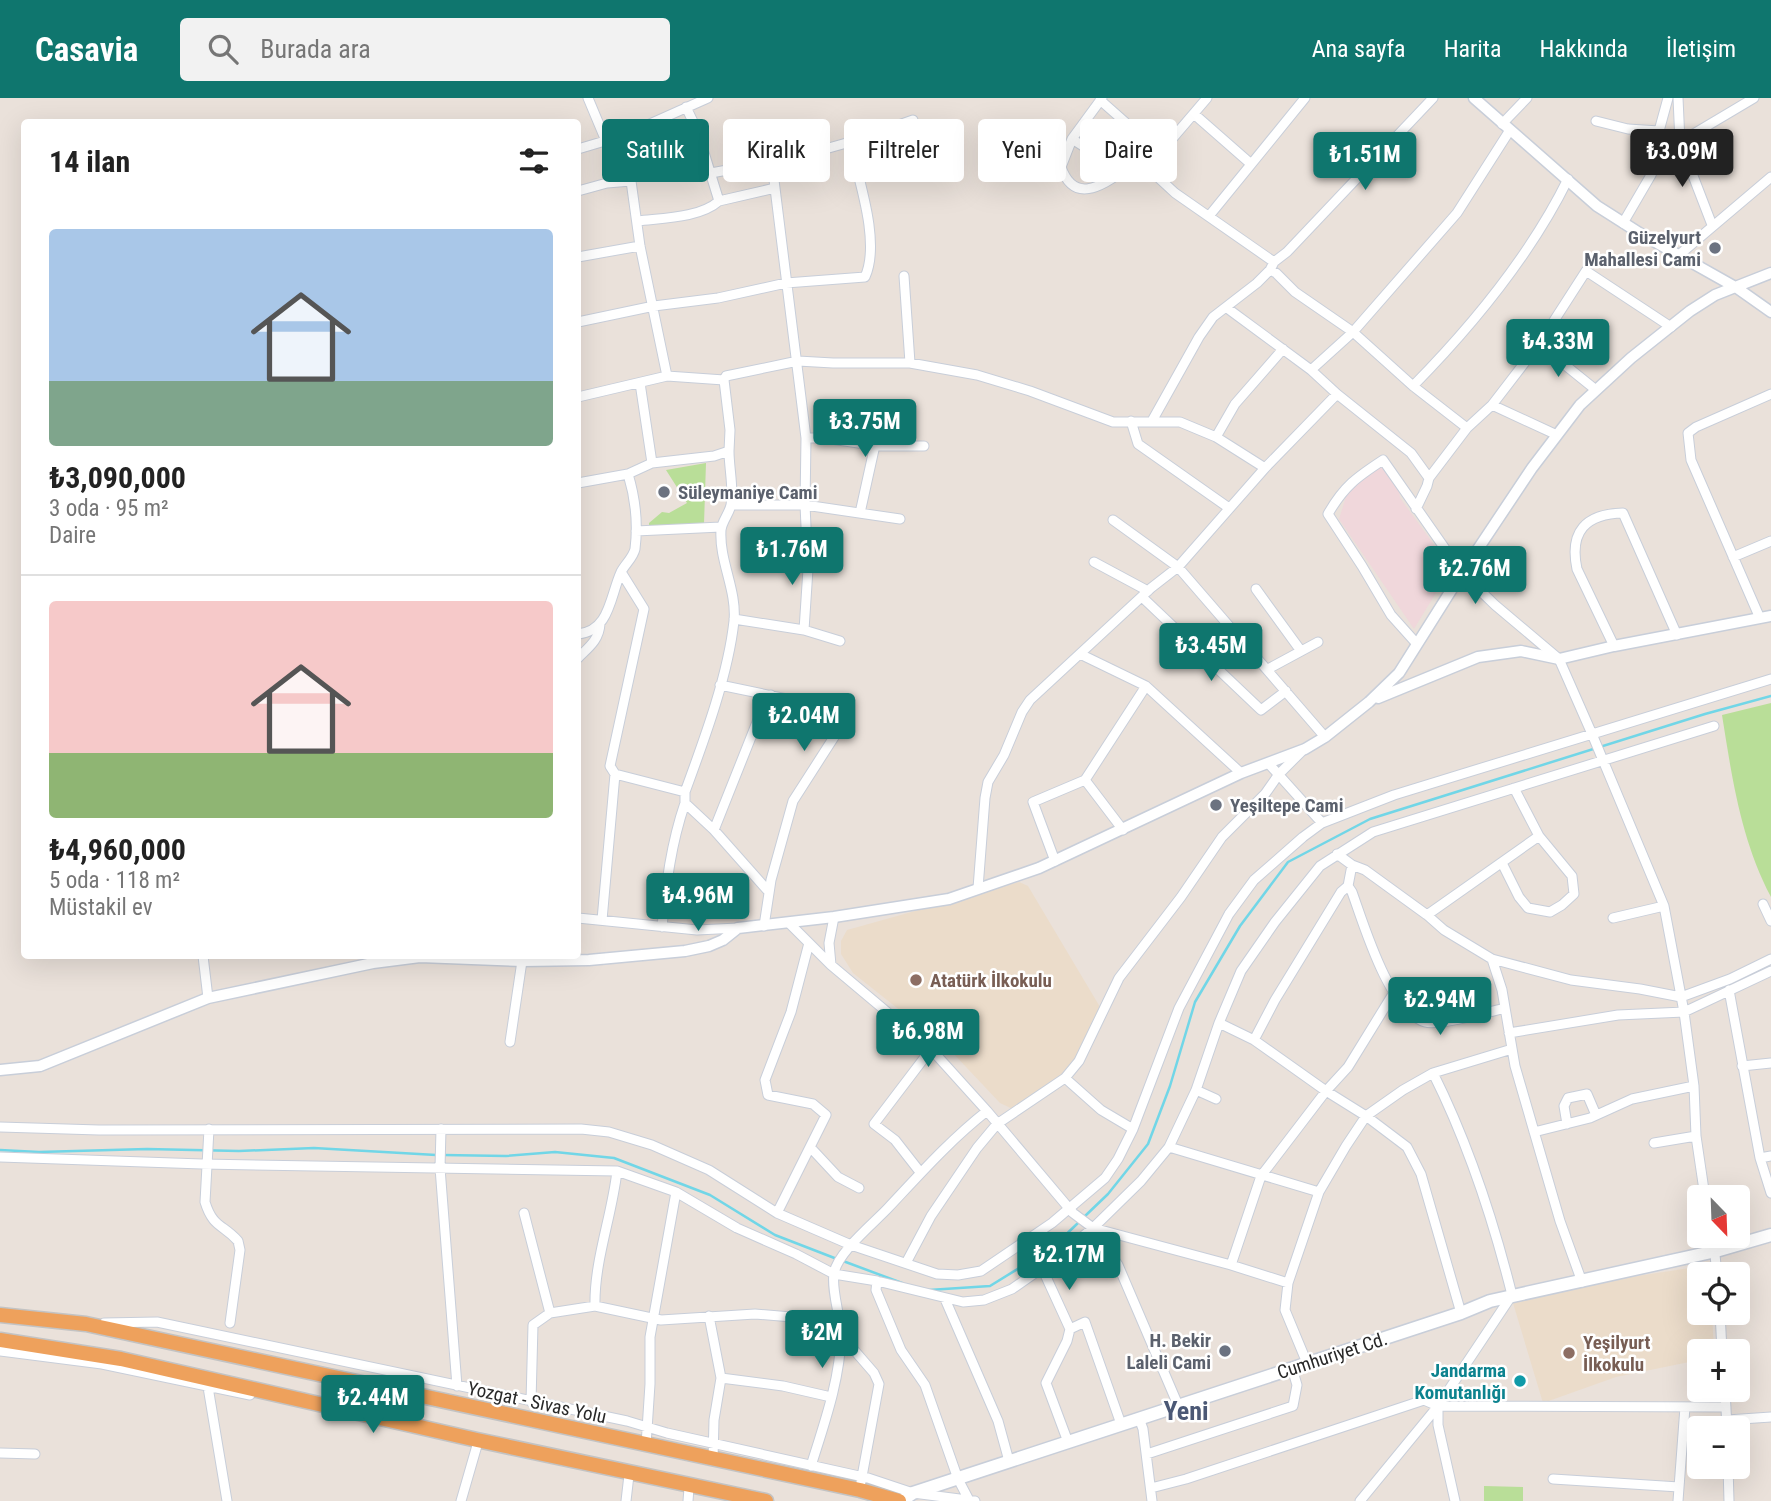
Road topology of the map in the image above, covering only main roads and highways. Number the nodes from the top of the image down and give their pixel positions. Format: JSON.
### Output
{"nodes":[{"id":1,"x":1771,"y":1235,"type":"edge"},
{"id":2,"x":0,"y":1315,"type":"edge"},
{"id":3,"x":0,"y":1340,"type":"edge"},
{"id":4,"x":766,"y":1501,"type":"edge"},
{"id":5,"x":900,"y":1501,"type":"edge"}],
"edges":[{"from":1,"to":5,"type":"main road","name":"Cumhuriyet Cd."},
{"from":2,"to":5,"type":"highway","name":"Yozgat - Sivas Yolu"},
{"from":3,"to":4,"type":"highway"}]}
